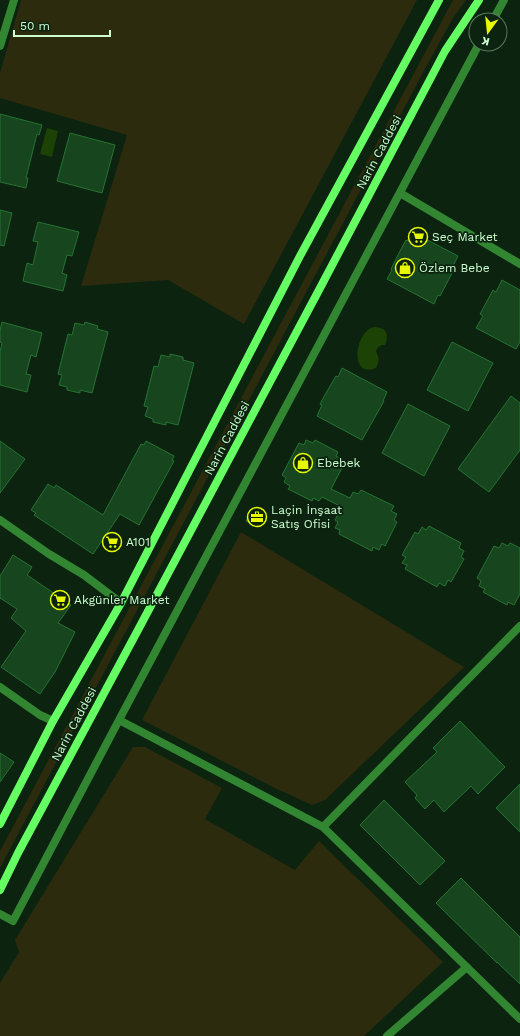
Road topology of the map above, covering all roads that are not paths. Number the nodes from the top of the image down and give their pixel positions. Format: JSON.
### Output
{"nodes":[{"id":1,"x":14,"y":0,"type":"edge"},
{"id":2,"x":439,"y":0,"type":"edge"},
{"id":3,"x":479,"y":0,"type":"edge"},
{"id":4,"x":504,"y":0,"type":"edge"},
{"id":5,"x":497,"y":12,"type":"edge"},
{"id":6,"x":0,"y":46,"type":"edge"},
{"id":7,"x":475,"y":52,"type":"edge"},
{"id":8,"x":400,"y":193,"type":"junction"},
{"id":9,"x":520,"y":264,"type":"edge"},
{"id":10,"x":0,"y":520,"type":"edge"},
{"id":11,"x":120,"y":602,"type":"junction"},
{"id":12,"x":520,"y":626,"type":"edge"},
{"id":13,"x":0,"y":687,"type":"edge"},
{"id":14,"x":119,"y":720,"type":"junction"},
{"id":15,"x":53,"y":721,"type":"junction"},
{"id":16,"x":0,"y":824,"type":"edge"},
{"id":17,"x":323,"y":827,"type":"junction"},
{"id":18,"x":0,"y":890,"type":"edge"},
{"id":19,"x":0,"y":914,"type":"edge"},
{"id":20,"x":466,"y":967,"type":"junction"},
{"id":21,"x":520,"y":1019,"type":"edge"},
{"id":22,"x":387,"y":1036,"type":"edge"}],
"edges":[{"from":1,"to":6,"type":"street"},
{"from":2,"to":11,"type":"main road","name":"Narin Caddesi"},
{"from":3,"to":18,"type":"main road","name":"Narin Caddesi"},
{"from":4,"to":5,"type":"street"},
{"from":7,"to":8,"type":"street"},
{"from":8,"to":9,"type":"street"},
{"from":8,"to":14,"type":"street"},
{"from":10,"to":11,"type":"street"},
{"from":11,"to":15,"type":"main road","name":"Narin Caddesi"},
{"from":12,"to":17,"type":"street"},
{"from":13,"to":15,"type":"street"},
{"from":14,"to":17,"type":"street"},
{"from":14,"to":19,"type":"street"},
{"from":15,"to":16,"type":"main road","name":"Narin Caddesi"},
{"from":17,"to":20,"type":"street"},
{"from":20,"to":21,"type":"street"},
{"from":20,"to":22,"type":"street"}]}
